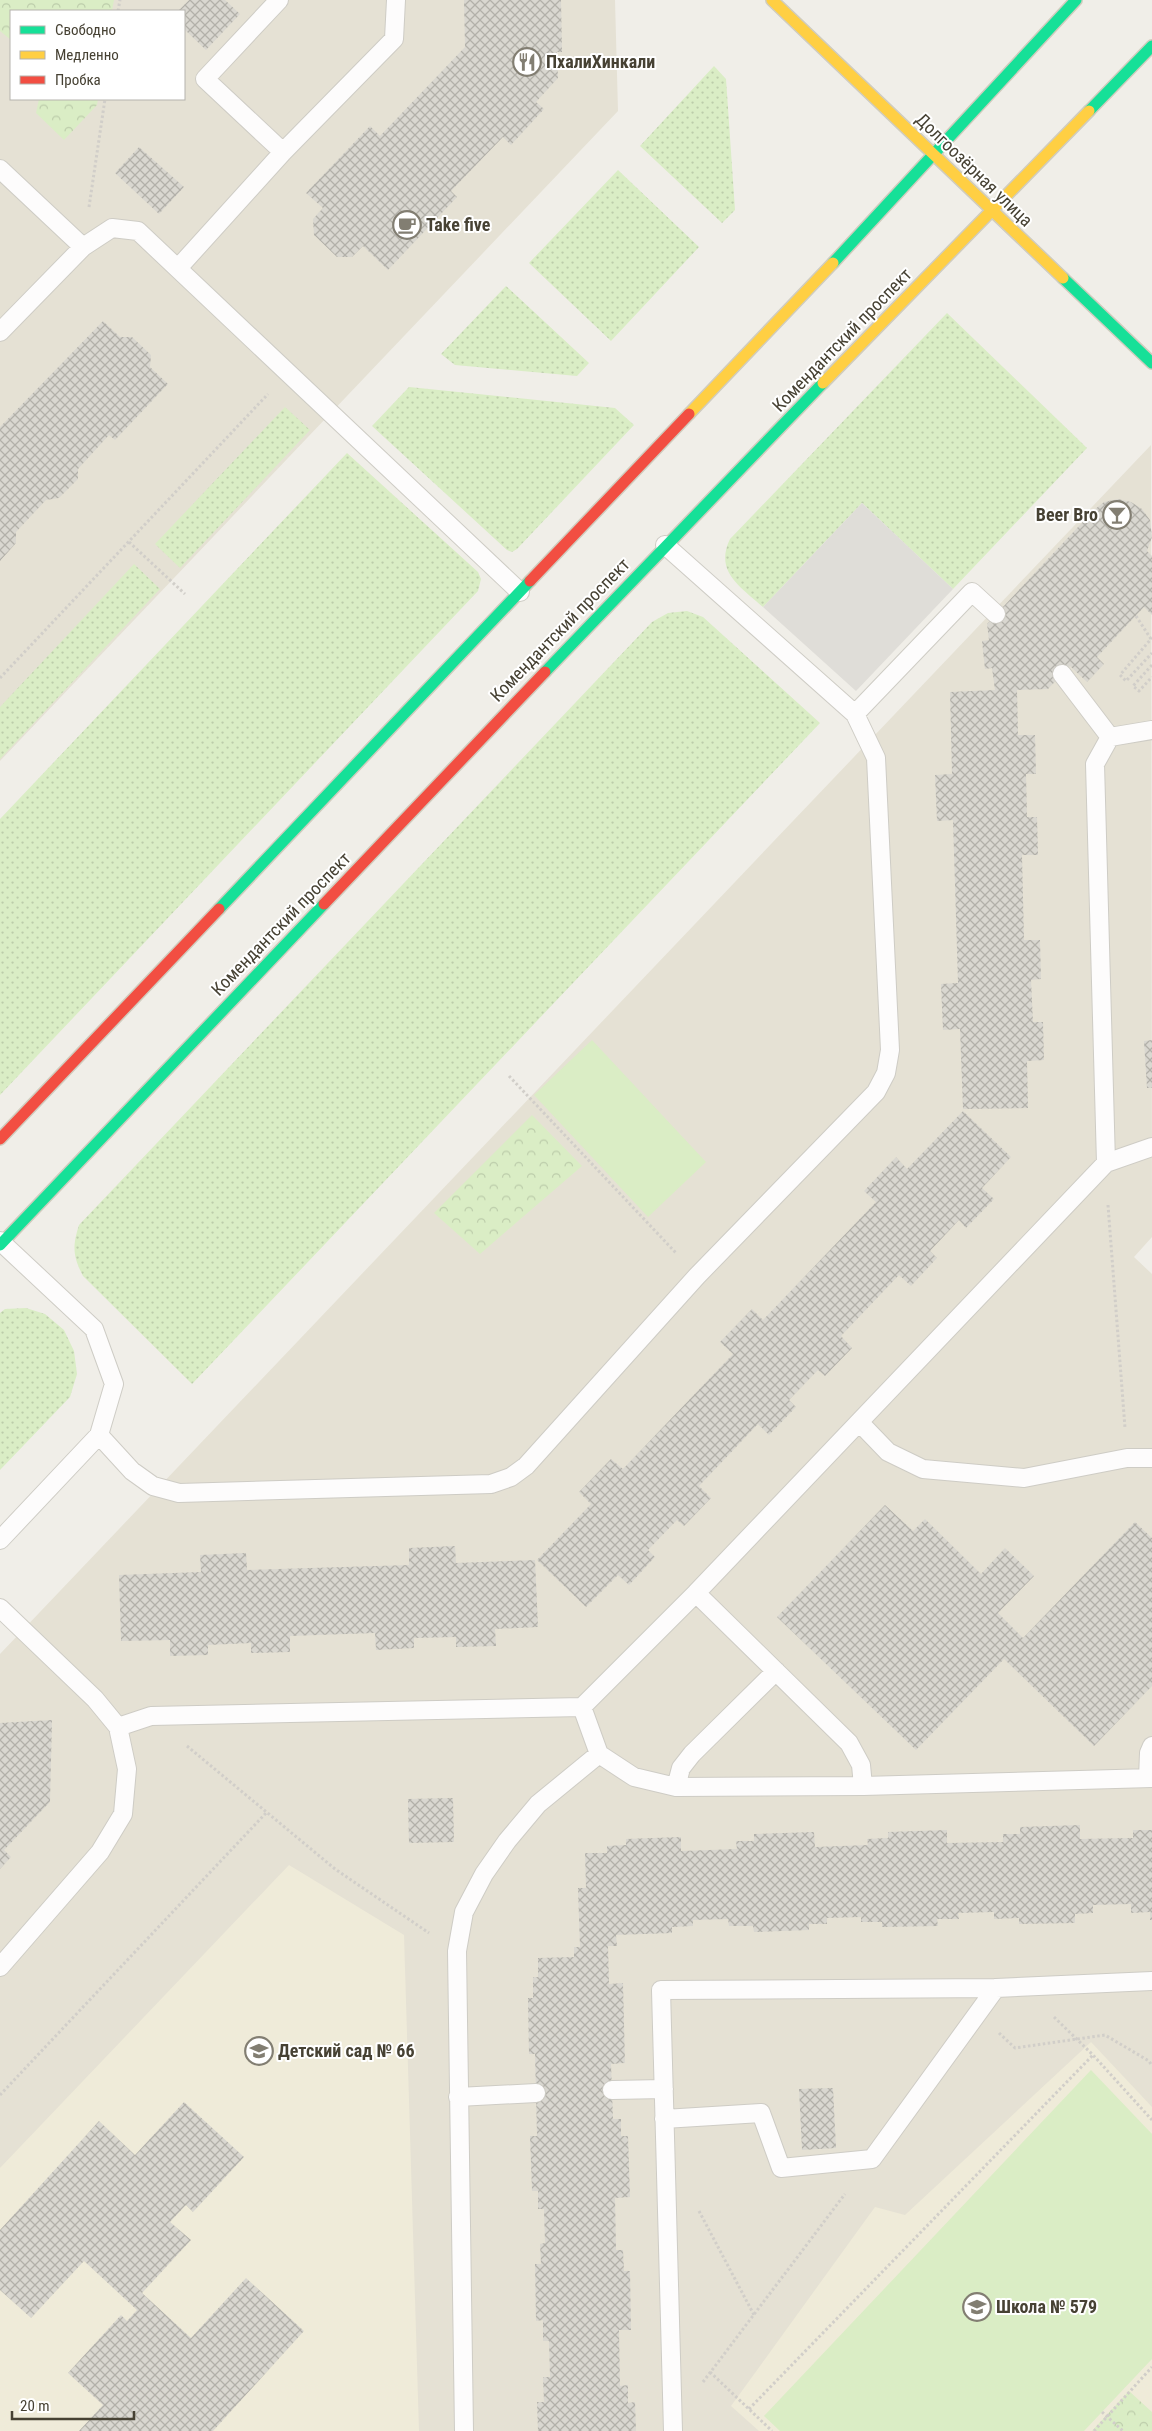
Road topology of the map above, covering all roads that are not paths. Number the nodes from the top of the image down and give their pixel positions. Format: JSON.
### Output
{"nodes":[{"id":1,"x":279,"y":0,"type":"edge"},
{"id":2,"x":396,"y":0,"type":"edge"},
{"id":3,"x":772,"y":0,"type":"edge"},
{"id":4,"x":1076,"y":0,"type":"edge"},
{"id":5,"x":1152,"y":46,"type":"edge"},
{"id":6,"x":283,"y":152,"type":"junction"},
{"id":7,"x":933,"y":156,"type":"junction"},
{"id":8,"x":0,"y":168,"type":"edge"},
{"id":9,"x":992,"y":211,"type":"junction"},
{"id":10,"x":83,"y":247,"type":"junction"},
{"id":11,"x":179,"y":267,"type":"junction"},
{"id":12,"x":0,"y":332,"type":"edge"},
{"id":13,"x":1152,"y":363,"type":"edge"},
{"id":14,"x":665,"y":545,"type":"junction"},
{"id":15,"x":520,"y":592,"type":"junction"},
{"id":16,"x":996,"y":614,"type":"dead end"},
{"id":17,"x":1062,"y":674,"type":"dead end"},
{"id":18,"x":855,"y":714,"type":"junction"},
{"id":19,"x":1152,"y":730,"type":"edge"},
{"id":20,"x":1110,"y":737,"type":"junction"},
{"id":21,"x":0,"y":1139,"type":"edge"},
{"id":22,"x":1152,"y":1147,"type":"edge"},
{"id":23,"x":1106,"y":1163,"type":"junction"},
{"id":24,"x":1,"y":1243,"type":"edge"},
{"id":25,"x":860,"y":1423,"type":"junction"},
{"id":26,"x":99,"y":1435,"type":"junction"},
{"id":27,"x":1152,"y":1458,"type":"edge"},
{"id":28,"x":0,"y":1540,"type":"edge"},
{"id":29,"x":696,"y":1593,"type":"junction"},
{"id":30,"x":0,"y":1608,"type":"edge"},
{"id":31,"x":776,"y":1671,"type":"junction"},
{"id":32,"x":582,"y":1707,"type":"junction"},
{"id":33,"x":118,"y":1728,"type":"junction"},
{"id":34,"x":1152,"y":1746,"type":"edge"},
{"id":35,"x":600,"y":1754,"type":"junction"},
{"id":36,"x":1150,"y":1778,"type":"edge"},
{"id":37,"x":863,"y":1786,"type":"junction"},
{"id":38,"x":676,"y":1787,"type":"junction"},
{"id":39,"x":0,"y":1967,"type":"edge"},
{"id":40,"x":1152,"y":1981,"type":"edge"},
{"id":41,"x":996,"y":1988,"type":"junction"},
{"id":42,"x":664,"y":2089,"type":"junction"},
{"id":43,"x":612,"y":2090,"type":"dead end"},
{"id":44,"x":536,"y":2093,"type":"dead end"},
{"id":45,"x":458,"y":2097,"type":"junction"},
{"id":46,"x":664,"y":2119,"type":"junction"},
{"id":47,"x":673,"y":2426,"type":"edge"},
{"id":48,"x":464,"y":2431,"type":"edge"}],
"edges":[{"from":1,"to":6,"type":"lane"},
{"from":2,"to":6,"type":"lane"},
{"from":3,"to":7,"type":"main road","name":"Долгоозёрная улица"},
{"from":4,"to":7,"type":"main road"},
{"from":5,"to":9,"type":"main road","name":"Комендантский проспект"},
{"from":6,"to":11,"type":"lane"},
{"from":7,"to":9,"type":"main road","name":"Долгоозёрная улица"},
{"from":7,"to":15,"type":"main road"},
{"from":8,"to":10,"type":"lane"},
{"from":9,"to":13,"type":"main road","name":"Долгоозёрная улица"},
{"from":9,"to":14,"type":"main road","name":"Комендантский проспект"},
{"from":10,"to":11,"type":"lane"},
{"from":10,"to":12,"type":"lane"},
{"from":11,"to":15,"type":"lane"},
{"from":14,"to":18,"type":"lane"},
{"from":14,"to":24,"type":"main road","name":"Комендантский проспект"},
{"from":15,"to":21,"type":"main road"},
{"from":16,"to":18,"type":"lane"},
{"from":17,"to":20,"type":"lane"},
{"from":18,"to":26,"type":"lane"},
{"from":19,"to":20,"type":"lane"},
{"from":20,"to":23,"type":"lane"},
{"from":22,"to":23,"type":"lane"},
{"from":23,"to":25,"type":"lane"},
{"from":24,"to":26,"type":"lane"},
{"from":25,"to":27,"type":"lane"},
{"from":25,"to":29,"type":"lane"},
{"from":26,"to":28,"type":"lane"},
{"from":29,"to":31,"type":"lane"},
{"from":29,"to":32,"type":"lane"},
{"from":30,"to":33,"type":"lane"},
{"from":31,"to":37,"type":"lane"},
{"from":31,"to":38,"type":"lane"},
{"from":32,"to":33,"type":"lane"},
{"from":32,"to":35,"type":"lane"},
{"from":33,"to":39,"type":"lane"},
{"from":34,"to":36,"type":"lane"},
{"from":35,"to":38,"type":"lane"},
{"from":35,"to":45,"type":"lane"},
{"from":36,"to":37,"type":"lane"},
{"from":37,"to":38,"type":"lane"},
{"from":40,"to":41,"type":"lane"},
{"from":41,"to":42,"type":"lane"},
{"from":41,"to":46,"type":"lane"},
{"from":42,"to":43,"type":"lane"},
{"from":42,"to":46,"type":"lane"},
{"from":44,"to":45,"type":"lane"},
{"from":45,"to":48,"type":"lane"},
{"from":46,"to":47,"type":"lane"}]}
